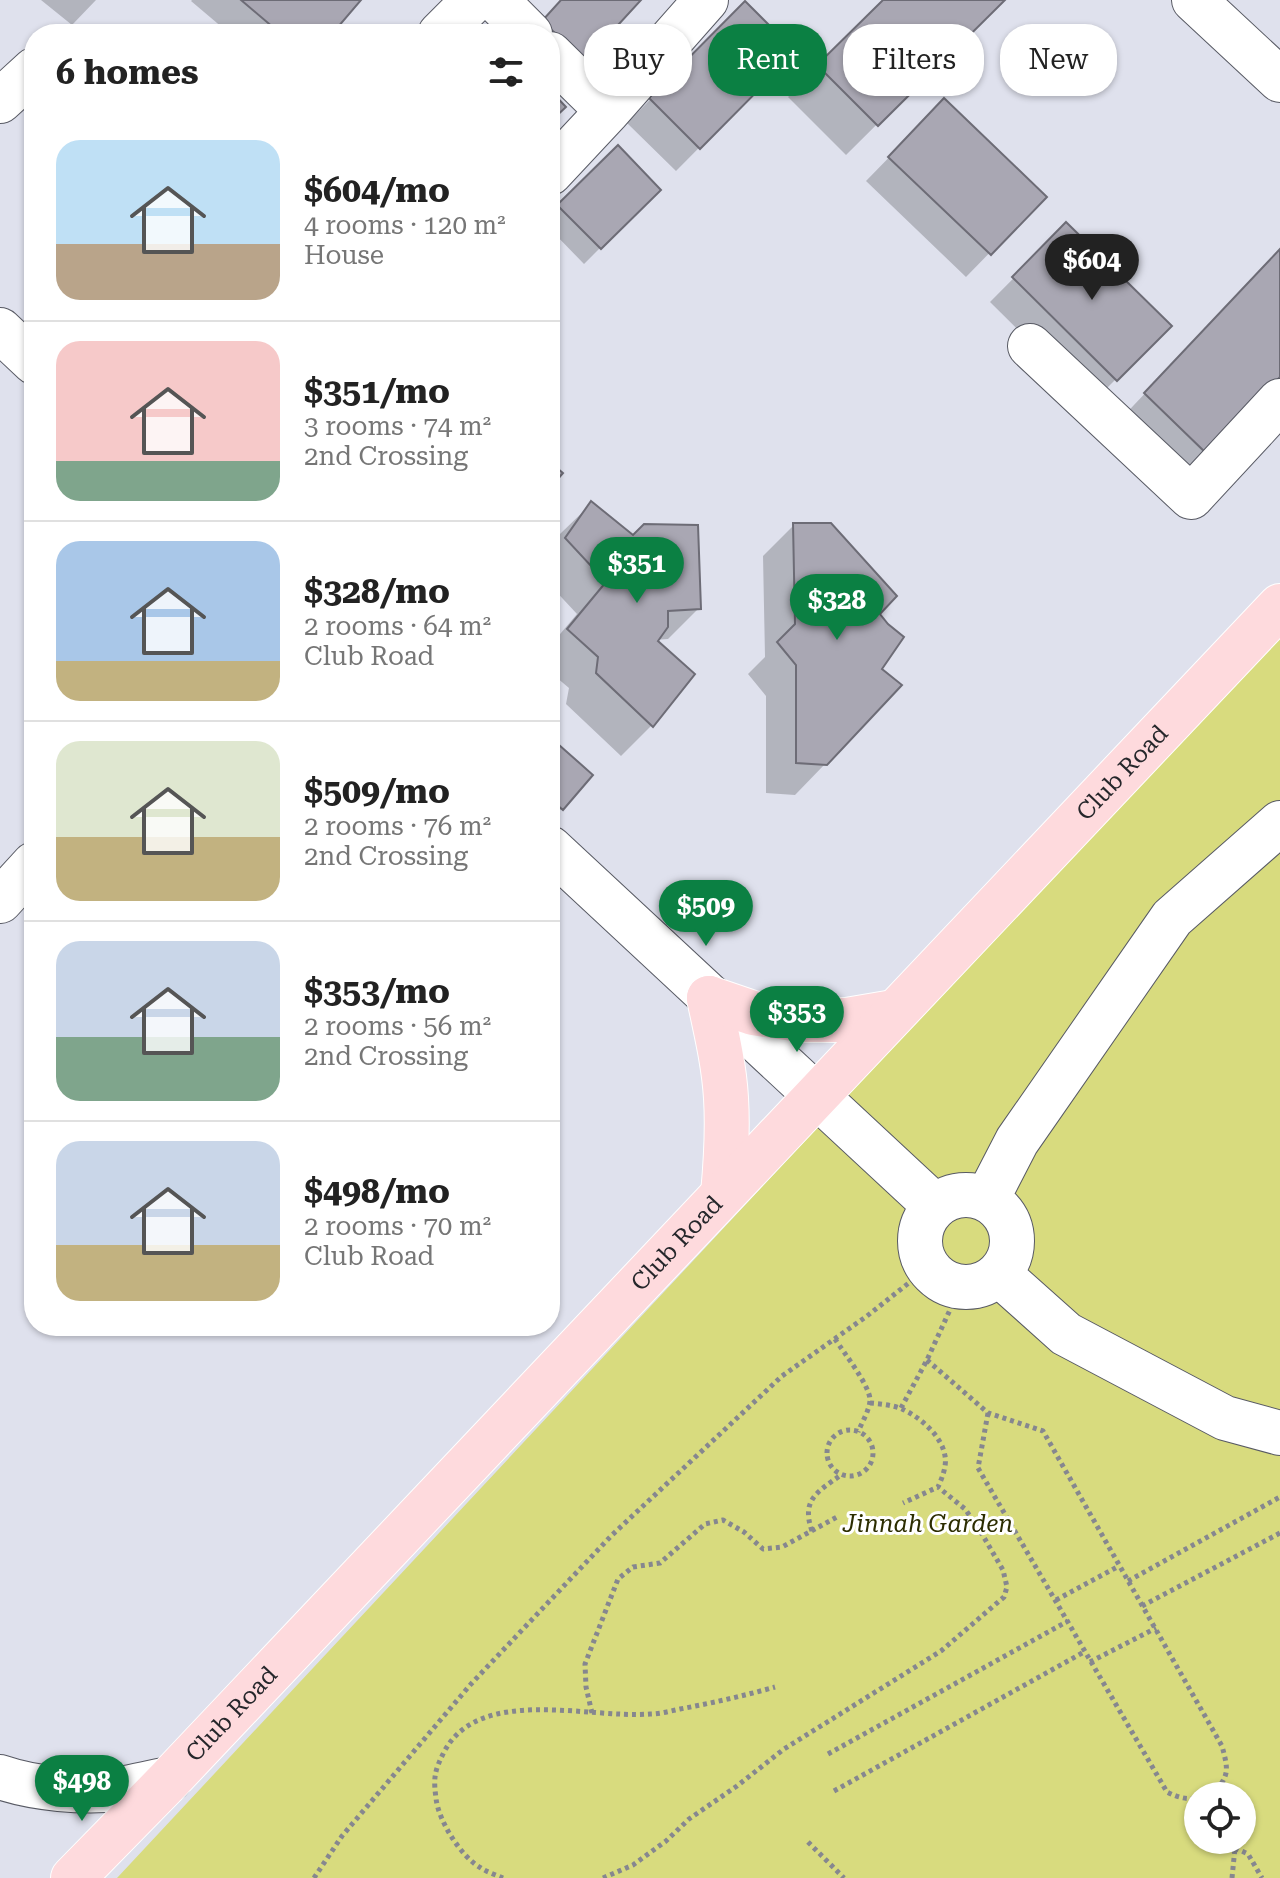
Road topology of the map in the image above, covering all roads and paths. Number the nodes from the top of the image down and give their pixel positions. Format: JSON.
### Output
{"nodes":[{"id":1,"x":474,"y":0,"type":"edge"},
{"id":2,"x":496,"y":0,"type":"edge"},
{"id":3,"x":706,"y":0,"type":"edge"},
{"id":4,"x":1194,"y":0,"type":"edge"},
{"id":5,"x":450,"y":24,"type":"edge"},
{"id":6,"x":520,"y":24,"type":"edge"},
{"id":7,"x":560,"y":64,"type":"edge"},
{"id":8,"x":24,"y":79,"type":"edge"},
{"id":9,"x":1280,"y":80,"type":"edge"},
{"id":10,"x":0,"y":101,"type":"edge"},
{"id":11,"x":608,"y":111,"type":"junction"},
{"id":12,"x":560,"y":162,"type":"edge"},
{"id":13,"x":0,"y":330,"type":"edge"},
{"id":14,"x":1030,"y":346,"type":"dead end"},
{"id":15,"x":24,"y":353,"type":"edge"},
{"id":16,"x":1280,"y":401,"type":"edge"},
{"id":17,"x":1280,"y":606,"type":"edge"},
{"id":18,"x":1280,"y":823,"type":"edge"},
{"id":19,"x":560,"y":857,"type":"edge"},
{"id":20,"x":24,"y":875,"type":"edge"},
{"id":21,"x":0,"y":901,"type":"edge"},
{"id":22,"x":709,"y":998,"type":"junction"},
{"id":23,"x":894,"y":1012,"type":"junction"},
{"id":24,"x":816,"y":1097,"type":"junction"},
{"id":25,"x":723,"y":1194,"type":"junction"},
{"id":26,"x":987,"y":1199,"type":"junction"},
{"id":27,"x":935,"y":1206,"type":"junction"},
{"id":28,"x":963,"y":1277,"type":"junction"},
{"id":29,"x":835,"y":1339,"type":"junction"},
{"id":30,"x":927,"y":1360,"type":"junction"},
{"id":31,"x":870,"y":1403,"type":"junction"},
{"id":32,"x":901,"y":1408,"type":"junction"},
{"id":33,"x":988,"y":1413,"type":"junction"},
{"id":34,"x":858,"y":1432,"type":"junction"},
{"id":35,"x":1280,"y":1433,"type":"edge"},
{"id":36,"x":841,"y":1475,"type":"junction"},
{"id":37,"x":938,"y":1487,"type":"junction"},
{"id":38,"x":1280,"y":1497,"type":"edge"},
{"id":39,"x":903,"y":1503,"type":"dead end"},
{"id":40,"x":837,"y":1517,"type":"dead end"},
{"id":41,"x":812,"y":1531,"type":"junction"},
{"id":42,"x":1280,"y":1533,"type":"edge"},
{"id":43,"x":1119,"y":1566,"type":"junction"},
{"id":44,"x":1128,"y":1581,"type":"junction"},
{"id":45,"x":1056,"y":1600,"type":"junction"},
{"id":46,"x":1142,"y":1606,"type":"junction"},
{"id":47,"x":1068,"y":1621,"type":"junction"},
{"id":48,"x":1156,"y":1628,"type":"junction"},
{"id":49,"x":1084,"y":1652,"type":"junction"},
{"id":50,"x":1090,"y":1662,"type":"junction"},
{"id":51,"x":775,"y":1687,"type":"dead end"},
{"id":52,"x":592,"y":1713,"type":"junction"},
{"id":53,"x":828,"y":1754,"type":"dead end"},
{"id":54,"x":0,"y":1777,"type":"edge"},
{"id":55,"x":170,"y":1779,"type":"junction"},
{"id":56,"x":1223,"y":1782,"type":"edge"},
{"id":57,"x":834,"y":1791,"type":"dead end"},
{"id":58,"x":1184,"y":1798,"type":"edge"},
{"id":59,"x":808,"y":1842,"type":"dead end"},
{"id":60,"x":1234,"y":1854,"type":"edge"},
{"id":61,"x":1248,"y":1854,"type":"edge"},
{"id":62,"x":73,"y":1878,"type":"edge"},
{"id":63,"x":314,"y":1878,"type":"edge"},
{"id":64,"x":503,"y":1878,"type":"edge"},
{"id":65,"x":603,"y":1878,"type":"edge"},
{"id":66,"x":844,"y":1878,"type":"edge"},
{"id":67,"x":1232,"y":1878,"type":"edge"},
{"id":68,"x":1262,"y":1878,"type":"edge"}],
"edges":[{"from":1,"to":5,"type":"street"},
{"from":2,"to":6,"type":"street"},
{"from":3,"to":11,"type":"street"},
{"from":4,"to":9,"type":"street"},
{"from":7,"to":11,"type":"street"},
{"from":8,"to":10,"type":"street"},
{"from":11,"to":12,"type":"street"},
{"from":13,"to":15,"type":"street"},
{"from":14,"to":16,"type":"street"},
{"from":17,"to":23,"type":"main road","name":"Club Road"},
{"from":18,"to":26,"type":"street"},
{"from":19,"to":22,"type":"street"},
{"from":20,"to":21,"type":"street"},
{"from":22,"to":23,"type":"main road"},
{"from":22,"to":24,"type":"street"},
{"from":22,"to":25,"type":"main road"},
{"from":23,"to":24,"type":"main road","name":"Club Road"},
{"from":24,"to":25,"type":"main road","name":"Club Road"},
{"from":24,"to":27,"type":"street"},
{"from":25,"to":55,"type":"main road","name":"Club Road"},
{"from":26,"to":27,"type":"street"},
{"from":26,"to":28,"type":"street"},
{"from":27,"to":28,"type":"street"},
{"from":28,"to":29,"type":"path"},
{"from":28,"to":30,"type":"path"},
{"from":28,"to":35,"type":"street"},
{"from":29,"to":31,"type":"path"},
{"from":29,"to":63,"type":"path"},
{"from":30,"to":32,"type":"path"},
{"from":30,"to":33,"type":"path"},
{"from":31,"to":32,"type":"path"},
{"from":31,"to":34,"type":"path"},
{"from":32,"to":37,"type":"path"},
{"from":33,"to":43,"type":"path"},
{"from":33,"to":45,"type":"path"},
{"from":34,"to":36,"type":"path"},
{"from":34,"to":36,"type":"path"},
{"from":36,"to":41,"type":"path"},
{"from":37,"to":39,"type":"path"},
{"from":37,"to":65,"type":"path"},
{"from":38,"to":44,"type":"path"},
{"from":40,"to":41,"type":"path"},
{"from":41,"to":52,"type":"path"},
{"from":42,"to":46,"type":"path"},
{"from":43,"to":44,"type":"path"},
{"from":43,"to":45,"type":"path"},
{"from":44,"to":46,"type":"path"},
{"from":45,"to":47,"type":"path"},
{"from":46,"to":48,"type":"path"},
{"from":47,"to":49,"type":"path"},
{"from":47,"to":53,"type":"path"},
{"from":48,"to":50,"type":"path"},
{"from":48,"to":56,"type":"path"},
{"from":49,"to":50,"type":"path"},
{"from":49,"to":57,"type":"path"},
{"from":50,"to":58,"type":"path"},
{"from":51,"to":52,"type":"path"},
{"from":52,"to":64,"type":"path"},
{"from":54,"to":55,"type":"street"},
{"from":55,"to":62,"type":"main road","name":"Club Road"},
{"from":59,"to":66,"type":"path"},
{"from":60,"to":67,"type":"path"},
{"from":61,"to":68,"type":"path"}]}
